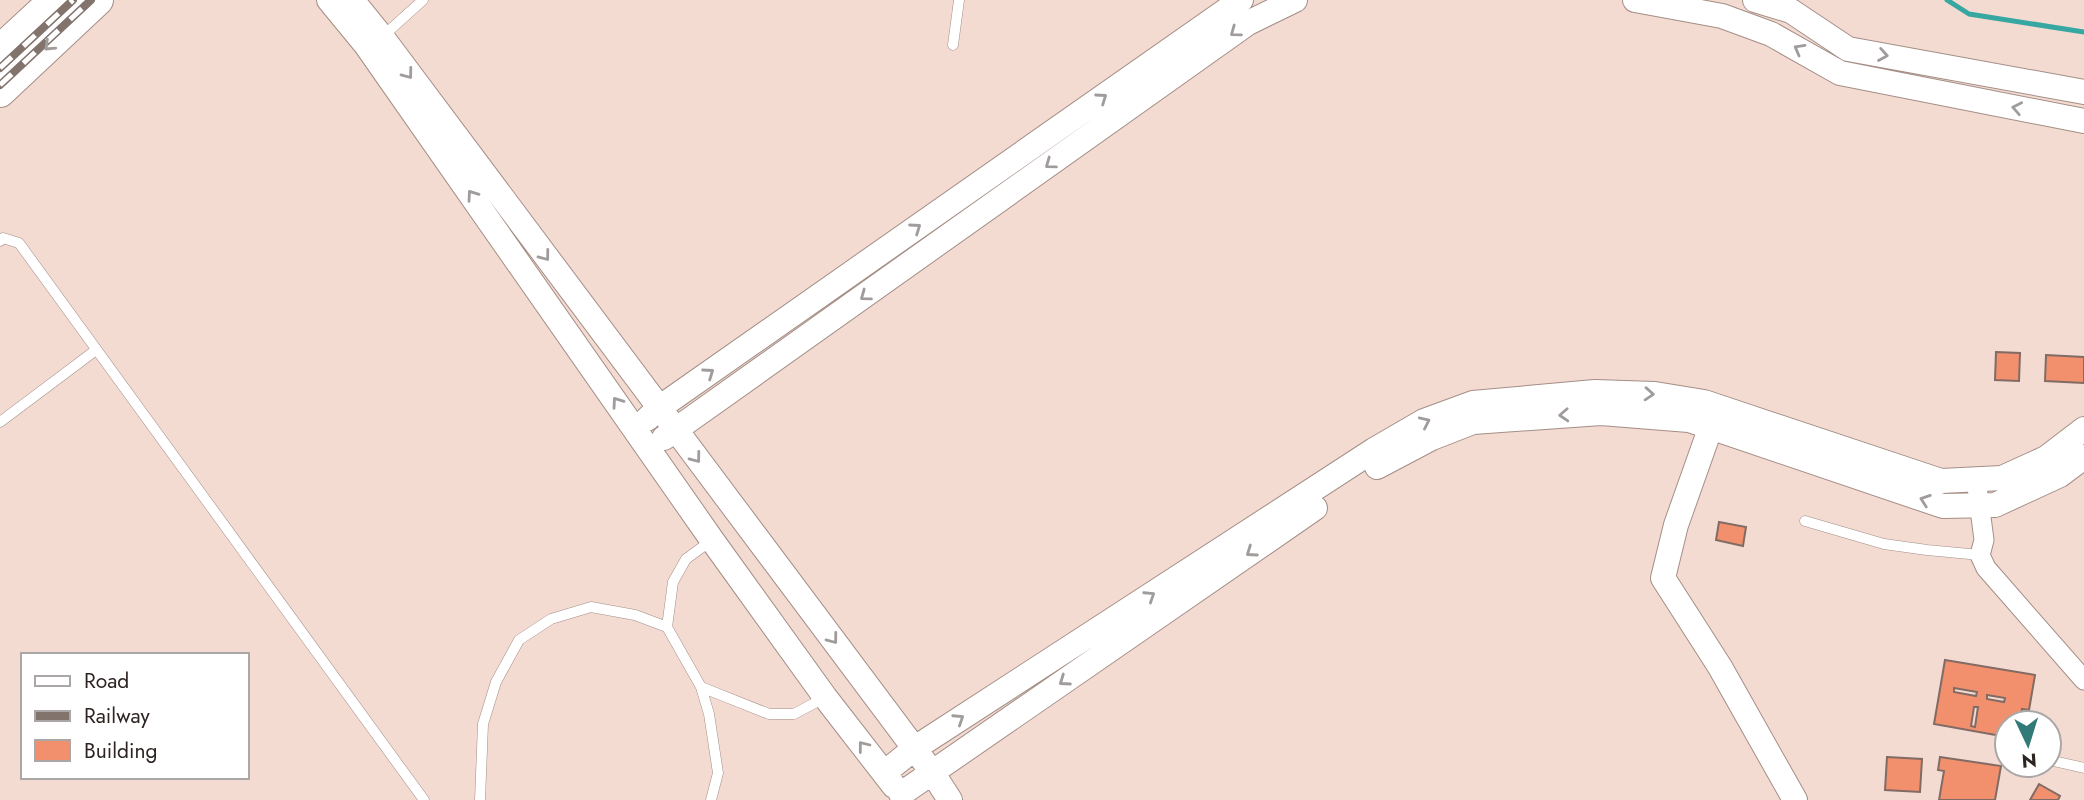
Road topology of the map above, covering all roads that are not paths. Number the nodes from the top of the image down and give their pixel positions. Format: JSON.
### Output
{"nodes":[{"id":1,"x":54,"y":0,"type":"edge"},
{"id":2,"x":99,"y":0,"type":"edge"},
{"id":3,"x":329,"y":0,"type":"edge"},
{"id":4,"x":352,"y":0,"type":"edge"},
{"id":5,"x":423,"y":0,"type":"edge"},
{"id":6,"x":960,"y":0,"type":"edge"},
{"id":7,"x":1241,"y":0,"type":"edge"},
{"id":8,"x":1295,"y":0,"type":"edge"},
{"id":9,"x":1635,"y":0,"type":"edge"},
{"id":10,"x":1755,"y":0,"type":"edge"},
{"id":11,"x":374,"y":41,"type":"junction"},
{"id":12,"x":953,"y":45,"type":"dead end"},
{"id":13,"x":0,"y":50,"type":"edge"},
{"id":14,"x":0,"y":92,"type":"edge"},
{"id":15,"x":2084,"y":92,"type":"edge"},
{"id":16,"x":2084,"y":121,"type":"edge"},
{"id":17,"x":0,"y":241,"type":"edge"},
{"id":18,"x":96,"y":350,"type":"junction"},
{"id":19,"x":659,"y":408,"type":"junction"},
{"id":20,"x":1714,"y":417,"type":"junction"},
{"id":21,"x":0,"y":422,"type":"edge"},
{"id":22,"x":2084,"y":429,"type":"edge"},
{"id":23,"x":676,"y":431,"type":"junction"},
{"id":24,"x":642,"y":438,"type":"junction"},
{"id":25,"x":2084,"y":457,"type":"edge"},
{"id":26,"x":1976,"y":479,"type":"junction"},
{"id":27,"x":1978,"y":506,"type":"junction"},
{"id":28,"x":1805,"y":521,"type":"dead end"},
{"id":29,"x":712,"y":540,"type":"junction"},
{"id":30,"x":1980,"y":555,"type":"junction"},
{"id":31,"x":667,"y":627,"type":"junction"},
{"id":32,"x":2084,"y":680,"type":"edge"},
{"id":33,"x":701,"y":687,"type":"junction"},
{"id":34,"x":825,"y":698,"type":"junction"},
{"id":35,"x":915,"y":748,"type":"junction"},
{"id":36,"x":2063,"y":763,"type":"edge"},
{"id":37,"x":2084,"y":768,"type":"edge"},
{"id":38,"x":932,"y":772,"type":"junction"},
{"id":39,"x":884,"y":773,"type":"junction"},
{"id":40,"x":903,"y":797,"type":"edge"},
{"id":41,"x":424,"y":800,"type":"edge"},
{"id":42,"x":480,"y":800,"type":"edge"},
{"id":43,"x":711,"y":800,"type":"edge"},
{"id":44,"x":950,"y":800,"type":"edge"},
{"id":45,"x":1795,"y":800,"type":"edge"}],
"edges":[{"from":1,"to":13,"type":"main road"},
{"from":2,"to":14,"type":"main road","one_way":true},
{"from":3,"to":11,"type":"street"},
{"from":4,"to":11,"type":"street"},
{"from":5,"to":11,"type":"lane"},
{"from":6,"to":12,"type":"lane"},
{"from":19,"to":7,"type":"street","one_way":true},
{"from":8,"to":23,"type":"street","one_way":true},
{"from":16,"to":9,"type":"street","one_way":true},
{"from":10,"to":15,"type":"street","one_way":true},
{"from":11,"to":19,"type":"street","one_way":true},
{"from":24,"to":11,"type":"street","one_way":true},
{"from":17,"to":18,"type":"lane"},
{"from":18,"to":21,"type":"lane"},
{"from":18,"to":41,"type":"lane"},
{"from":19,"to":23,"type":"street"},
{"from":19,"to":24,"type":"street"},
{"from":20,"to":26,"type":"street"},
{"from":27,"to":20,"type":"street","one_way":true},
{"from":35,"to":20,"type":"street","one_way":true},
{"from":20,"to":38,"type":"street","one_way":true},
{"from":20,"to":45,"type":"street"},
{"from":22,"to":26,"type":"street"},
{"from":23,"to":24,"type":"street"},
{"from":23,"to":35,"type":"street","one_way":true},
{"from":24,"to":29,"type":"street"},
{"from":25,"to":27,"type":"street"},
{"from":26,"to":27,"type":"street"},
{"from":27,"to":30,"type":"street"},
{"from":28,"to":30,"type":"lane"},
{"from":29,"to":31,"type":"lane"},
{"from":29,"to":34,"type":"street"},
{"from":30,"to":32,"type":"street"},
{"from":31,"to":33,"type":"lane"},
{"from":31,"to":42,"type":"lane"},
{"from":33,"to":34,"type":"lane"},
{"from":33,"to":43,"type":"lane"},
{"from":39,"to":34,"type":"street","one_way":true},
{"from":35,"to":38,"type":"street"},
{"from":35,"to":39,"type":"street"},
{"from":36,"to":37,"type":"lane"},
{"from":38,"to":40,"type":"street"},
{"from":38,"to":44,"type":"street"},
{"from":39,"to":40,"type":"street"}]}
